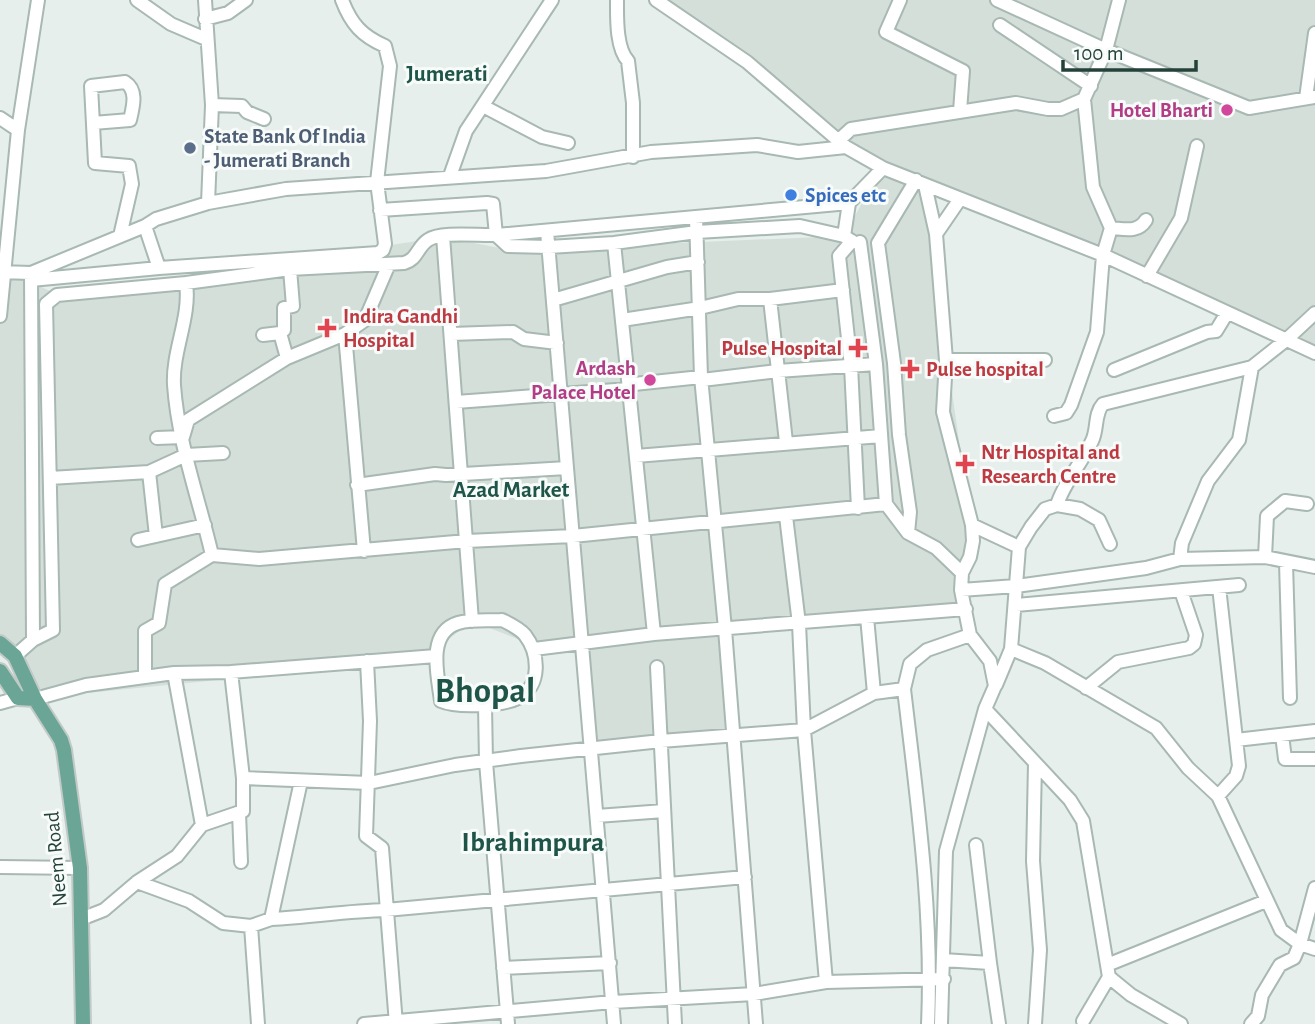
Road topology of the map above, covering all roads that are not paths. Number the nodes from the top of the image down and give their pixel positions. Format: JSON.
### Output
{"nodes":[{"id":1,"x":38,"y":0,"type":"edge"},
{"id":2,"x":137,"y":0,"type":"edge"},
{"id":3,"x":205,"y":0,"type":"edge"},
{"id":4,"x":246,"y":0,"type":"edge"},
{"id":5,"x":342,"y":0,"type":"edge"},
{"id":6,"x":552,"y":0,"type":"edge"},
{"id":7,"x":617,"y":0,"type":"edge"},
{"id":8,"x":656,"y":0,"type":"edge"},
{"id":9,"x":900,"y":0,"type":"edge"},
{"id":10,"x":998,"y":0,"type":"edge"},
{"id":11,"x":1119,"y":0,"type":"edge"},
{"id":12,"x":205,"y":19,"type":"junction"},
{"id":13,"x":1000,"y":25,"type":"dead end"},
{"id":14,"x":1315,"y":33,"type":"edge"},
{"id":15,"x":206,"y":39,"type":"junction"},
{"id":16,"x":1106,"y":50,"type":"junction"},
{"id":17,"x":1091,"y":86,"type":"junction"},
{"id":18,"x":1310,"y":98,"type":"edge"},
{"id":19,"x":1084,"y":99,"type":"junction"},
{"id":20,"x":212,"y":105,"type":"junction"},
{"id":21,"x":482,"y":106,"type":"junction"},
{"id":22,"x":960,"y":111,"type":"junction"},
{"id":23,"x":0,"y":118,"type":"edge"},
{"id":24,"x":264,"y":119,"type":"dead end"},
{"id":25,"x":93,"y":122,"type":"dead end"},
{"id":26,"x":18,"y":130,"type":"junction"},
{"id":27,"x":568,"y":143,"type":"dead end"},
{"id":28,"x":842,"y":143,"type":"junction"},
{"id":29,"x":1197,"y":146,"type":"dead end"},
{"id":30,"x":632,"y":157,"type":"junction"},
{"id":31,"x":883,"y":168,"type":"junction"},
{"id":32,"x":450,"y":176,"type":"junction"},
{"id":33,"x":377,"y":182,"type":"junction"},
{"id":34,"x":920,"y":182,"type":"junction"},
{"id":35,"x":960,"y":199,"type":"junction"},
{"id":36,"x":208,"y":203,"type":"junction"},
{"id":37,"x":849,"y":203,"type":"junction"},
{"id":38,"x":380,"y":210,"type":"junction"},
{"id":39,"x":696,"y":217,"type":"junction"},
{"id":40,"x":1146,"y":220,"type":"dead end"},
{"id":41,"x":145,"y":226,"type":"junction"},
{"id":42,"x":1111,"y":229,"type":"junction"},
{"id":43,"x":547,"y":231,"type":"junction"},
{"id":44,"x":697,"y":232,"type":"junction"},
{"id":45,"x":936,"y":234,"type":"junction"},
{"id":46,"x":496,"y":235,"type":"junction"},
{"id":47,"x":120,"y":236,"type":"junction"},
{"id":48,"x":443,"y":236,"type":"junction"},
{"id":49,"x":852,"y":240,"type":"junction"},
{"id":50,"x":614,"y":243,"type":"junction"},
{"id":51,"x":878,"y":243,"type":"junction"},
{"id":52,"x":549,"y":247,"type":"junction"},
{"id":53,"x":3,"y":250,"type":"edge"},
{"id":54,"x":1103,"y":255,"type":"junction"},
{"id":55,"x":698,"y":262,"type":"junction"},
{"id":56,"x":389,"y":264,"type":"junction"},
{"id":57,"x":159,"y":268,"type":"junction"},
{"id":58,"x":290,"y":269,"type":"junction"},
{"id":59,"x":2,"y":272,"type":"edge"},
{"id":60,"x":31,"y":276,"type":"junction"},
{"id":61,"x":1147,"y":276,"type":"junction"},
{"id":62,"x":618,"y":280,"type":"junction"},
{"id":63,"x":186,"y":284,"type":"junction"},
{"id":64,"x":843,"y":290,"type":"junction"},
{"id":65,"x":770,"y":299,"type":"junction"},
{"id":66,"x":553,"y":300,"type":"junction"},
{"id":67,"x":700,"y":308,"type":"junction"},
{"id":68,"x":1227,"y":313,"type":"junction"},
{"id":69,"x":1315,"y":313,"type":"edge"},
{"id":70,"x":0,"y":316,"type":"edge"},
{"id":71,"x":622,"y":320,"type":"junction"},
{"id":72,"x":279,"y":333,"type":"junction"},
{"id":73,"x":345,"y":334,"type":"junction"},
{"id":74,"x":451,"y":334,"type":"junction"},
{"id":75,"x":263,"y":335,"type":"dead end"},
{"id":76,"x":1286,"y":340,"type":"junction"},
{"id":77,"x":557,"y":343,"type":"junction"},
{"id":78,"x":1315,"y":353,"type":"edge"},
{"id":79,"x":286,"y":358,"type":"junction"},
{"id":80,"x":946,"y":360,"type":"junction"},
{"id":81,"x":1045,"y":360,"type":"dead end"},
{"id":82,"x":876,"y":364,"type":"junction"},
{"id":83,"x":851,"y":366,"type":"junction"},
{"id":84,"x":1252,"y":367,"type":"junction"},
{"id":85,"x":1114,"y":370,"type":"dead end"},
{"id":86,"x":778,"y":372,"type":"junction"},
{"id":87,"x":702,"y":379,"type":"junction"},
{"id":88,"x":629,"y":389,"type":"junction"},
{"id":89,"x":561,"y":393,"type":"junction"},
{"id":90,"x":456,"y":402,"type":"junction"},
{"id":91,"x":1054,"y":416,"type":"dead end"},
{"id":92,"x":881,"y":436,"type":"junction"},
{"id":93,"x":183,"y":437,"type":"junction"},
{"id":94,"x":856,"y":437,"type":"junction"},
{"id":95,"x":157,"y":438,"type":"dead end"},
{"id":96,"x":786,"y":442,"type":"junction"},
{"id":97,"x":709,"y":451,"type":"junction"},
{"id":98,"x":223,"y":453,"type":"dead end"},
{"id":99,"x":187,"y":455,"type":"junction"},
{"id":100,"x":636,"y":456,"type":"junction"},
{"id":101,"x":567,"y":468,"type":"junction"},
{"id":102,"x":149,"y":472,"type":"junction"},
{"id":103,"x":461,"y":475,"type":"junction"},
{"id":104,"x":50,"y":478,"type":"junction"},
{"id":105,"x":357,"y":485,"type":"junction"},
{"id":106,"x":886,"y":504,"type":"junction"},
{"id":107,"x":1307,"y":504,"type":"dead end"},
{"id":108,"x":1057,"y":506,"type":"junction"},
{"id":109,"x":858,"y":508,"type":"junction"},
{"id":110,"x":786,"y":516,"type":"junction"},
{"id":111,"x":714,"y":522,"type":"junction"},
{"id":112,"x":205,"y":525,"type":"junction"},
{"id":113,"x":972,"y":525,"type":"junction"},
{"id":114,"x":644,"y":528,"type":"junction"},
{"id":115,"x":908,"y":533,"type":"junction"},
{"id":116,"x":156,"y":536,"type":"junction"},
{"id":117,"x":573,"y":536,"type":"junction"},
{"id":118,"x":138,"y":540,"type":"dead end"},
{"id":119,"x":467,"y":541,"type":"junction"},
{"id":120,"x":1110,"y":544,"type":"dead end"},
{"id":121,"x":1019,"y":547,"type":"junction"},
{"id":122,"x":364,"y":551,"type":"junction"},
{"id":123,"x":212,"y":555,"type":"junction"},
{"id":124,"x":1265,"y":557,"type":"junction"},
{"id":125,"x":1180,"y":559,"type":"junction"},
{"id":126,"x":1286,"y":562,"type":"junction"},
{"id":127,"x":1315,"y":567,"type":"edge"},
{"id":128,"x":962,"y":573,"type":"junction"},
{"id":129,"x":1239,"y":585,"type":"dead end"},
{"id":130,"x":1016,"y":586,"type":"junction"},
{"id":131,"x":1219,"y":587,"type":"junction"},
{"id":132,"x":961,"y":590,"type":"junction"},
{"id":133,"x":1181,"y":591,"type":"junction"},
{"id":134,"x":1016,"y":605,"type":"junction"},
{"id":135,"x":966,"y":609,"type":"junction"},
{"id":136,"x":867,"y":617,"type":"junction"},
{"id":137,"x":471,"y":621,"type":"junction"},
{"id":138,"x":799,"y":624,"type":"junction"},
{"id":139,"x":725,"y":629,"type":"junction"},
{"id":140,"x":654,"y":634,"type":"junction"},
{"id":141,"x":970,"y":635,"type":"junction"},
{"id":142,"x":33,"y":639,"type":"junction"},
{"id":143,"x":0,"y":643,"type":"edge"},
{"id":144,"x":581,"y":643,"type":"junction"},
{"id":145,"x":534,"y":649,"type":"junction"},
{"id":146,"x":1011,"y":649,"type":"junction"},
{"id":147,"x":15,"y":656,"type":"junction"},
{"id":148,"x":436,"y":656,"type":"junction"},
{"id":149,"x":367,"y":662,"type":"junction"},
{"id":150,"x":657,"y":667,"type":"dead end"},
{"id":151,"x":0,"y":671,"type":"edge"},
{"id":152,"x":231,"y":672,"type":"junction"},
{"id":153,"x":174,"y":673,"type":"junction"},
{"id":154,"x":145,"y":677,"type":"junction"},
{"id":155,"x":995,"y":686,"type":"junction"},
{"id":156,"x":1086,"y":688,"type":"junction"},
{"id":157,"x":904,"y":689,"type":"junction"},
{"id":158,"x":874,"y":693,"type":"junction"},
{"id":159,"x":18,"y":698,"type":"junction"},
{"id":160,"x":1290,"y":698,"type":"dead end"},
{"id":161,"x":35,"y":699,"type":"junction"},
{"id":162,"x":0,"y":703,"type":"edge"},
{"id":163,"x":485,"y":705,"type":"junction"},
{"id":164,"x":985,"y":709,"type":"junction"},
{"id":165,"x":804,"y":730,"type":"junction"},
{"id":166,"x":1315,"y":731,"type":"edge"},
{"id":167,"x":1282,"y":735,"type":"junction"},
{"id":168,"x":734,"y":736,"type":"junction"},
{"id":169,"x":1237,"y":740,"type":"junction"},
{"id":170,"x":661,"y":741,"type":"junction"},
{"id":171,"x":592,"y":749,"type":"junction"},
{"id":172,"x":1315,"y":759,"type":"edge"},
{"id":173,"x":486,"y":762,"type":"junction"},
{"id":174,"x":1035,"y":763,"type":"junction"},
{"id":175,"x":243,"y":778,"type":"junction"},
{"id":176,"x":301,"y":781,"type":"junction"},
{"id":177,"x":369,"y":783,"type":"junction"},
{"id":178,"x":1218,"y":796,"type":"junction"},
{"id":179,"x":664,"y":811,"type":"junction"},
{"id":180,"x":239,"y":813,"type":"junction"},
{"id":181,"x":597,"y":816,"type":"junction"},
{"id":182,"x":202,"y":825,"type":"junction"},
{"id":183,"x":976,"y":845,"type":"dead end"},
{"id":184,"x":241,"y":862,"type":"dead end"},
{"id":185,"x":0,"y":867,"type":"edge"},
{"id":186,"x":80,"y":868,"type":"junction"},
{"id":187,"x":746,"y":877,"type":"junction"},
{"id":188,"x":137,"y":882,"type":"junction"},
{"id":189,"x":668,"y":883,"type":"junction"},
{"id":190,"x":1315,"y":888,"type":"edge"},
{"id":191,"x":603,"y":889,"type":"junction"},
{"id":192,"x":496,"y":899,"type":"junction"},
{"id":193,"x":1266,"y":901,"type":"junction"},
{"id":194,"x":386,"y":909,"type":"junction"},
{"id":195,"x":81,"y":919,"type":"junction"},
{"id":196,"x":271,"y":919,"type":"junction"},
{"id":197,"x":926,"y":921,"type":"junction"},
{"id":198,"x":944,"y":922,"type":"junction"},
{"id":199,"x":251,"y":926,"type":"junction"},
{"id":200,"x":1300,"y":944,"type":"junction"},
{"id":201,"x":1315,"y":949,"type":"edge"},
{"id":202,"x":943,"y":960,"type":"junction"},
{"id":203,"x":610,"y":962,"type":"junction"},
{"id":204,"x":990,"y":963,"type":"junction"},
{"id":205,"x":503,"y":968,"type":"junction"},
{"id":206,"x":1108,"y":971,"type":"junction"},
{"id":207,"x":937,"y":979,"type":"junction"},
{"id":208,"x":826,"y":982,"type":"junction"},
{"id":209,"x":754,"y":994,"type":"junction"},
{"id":210,"x":674,"y":999,"type":"junction"},
{"id":211,"x":613,"y":1002,"type":"junction"},
{"id":212,"x":508,"y":1018,"type":"edge"},
{"id":213,"x":1083,"y":1021,"type":"dead end"},
{"id":214,"x":396,"y":1023,"type":"edge"},
{"id":215,"x":83,"y":1024,"type":"edge"},
{"id":216,"x":258,"y":1024,"type":"edge"},
{"id":217,"x":364,"y":1024,"type":"edge"},
{"id":218,"x":614,"y":1024,"type":"edge"},
{"id":219,"x":676,"y":1024,"type":"edge"},
{"id":220,"x":756,"y":1024,"type":"edge"},
{"id":221,"x":928,"y":1024,"type":"edge"},
{"id":222,"x":941,"y":1024,"type":"edge"},
{"id":223,"x":999,"y":1024,"type":"edge"},
{"id":224,"x":1035,"y":1024,"type":"edge"},
{"id":225,"x":1181,"y":1024,"type":"edge"},
{"id":226,"x":1251,"y":1024,"type":"edge"}],
"edges":[{"from":1,"to":26,"type":"street"},
{"from":2,"to":15,"type":"street"},
{"from":3,"to":12,"type":"street"},
{"from":4,"to":12,"type":"street"},
{"from":5,"to":33,"type":"street"},
{"from":6,"to":21,"type":"street"},
{"from":7,"to":30,"type":"street"},
{"from":8,"to":28,"type":"street"},
{"from":9,"to":22,"type":"street"},
{"from":10,"to":16,"type":"street"},
{"from":11,"to":16,"type":"street"},
{"from":12,"to":15,"type":"street"},
{"from":13,"to":17,"type":"street"},
{"from":14,"to":18,"type":"street"},
{"from":15,"to":20,"type":"street"},
{"from":16,"to":17,"type":"street"},
{"from":16,"to":18,"type":"street"},
{"from":17,"to":19,"type":"street"},
{"from":19,"to":22,"type":"street"},
{"from":19,"to":42,"type":"street"},
{"from":20,"to":24,"type":"street"},
{"from":20,"to":36,"type":"street"},
{"from":21,"to":27,"type":"street"},
{"from":21,"to":32,"type":"street"},
{"from":22,"to":28,"type":"street"},
{"from":23,"to":26,"type":"street"},
{"from":25,"to":47,"type":"street"},
{"from":26,"to":53,"type":"street"},
{"from":28,"to":30,"type":"street"},
{"from":28,"to":31,"type":"street"},
{"from":29,"to":61,"type":"street"},
{"from":30,"to":32,"type":"street"},
{"from":31,"to":34,"type":"street"},
{"from":31,"to":37,"type":"street"},
{"from":32,"to":33,"type":"street"},
{"from":33,"to":36,"type":"street"},
{"from":33,"to":38,"type":"street"},
{"from":34,"to":35,"type":"street"},
{"from":34,"to":45,"type":"street"},
{"from":34,"to":51,"type":"street"},
{"from":35,"to":45,"type":"street"},
{"from":35,"to":54,"type":"street"},
{"from":36,"to":41,"type":"street"},
{"from":37,"to":39,"type":"street"},
{"from":37,"to":49,"type":"street"},
{"from":38,"to":46,"type":"street"},
{"from":38,"to":57,"type":"street"},
{"from":39,"to":43,"type":"street"},
{"from":39,"to":44,"type":"street"},
{"from":40,"to":42,"type":"street"},
{"from":41,"to":47,"type":"street"},
{"from":41,"to":57,"type":"street"},
{"from":42,"to":54,"type":"street"},
{"from":43,"to":46,"type":"street"},
{"from":43,"to":52,"type":"street"},
{"from":44,"to":49,"type":"street"},
{"from":44,"to":50,"type":"street"},
{"from":44,"to":55,"type":"street"},
{"from":45,"to":80,"type":"street"},
{"from":46,"to":48,"type":"street"},
{"from":46,"to":52,"type":"street"},
{"from":47,"to":60,"type":"street"},
{"from":48,"to":56,"type":"street"},
{"from":48,"to":74,"type":"street"},
{"from":49,"to":51,"type":"street"},
{"from":49,"to":64,"type":"street"},
{"from":49,"to":82,"type":"street"},
{"from":50,"to":52,"type":"street"},
{"from":50,"to":62,"type":"street"},
{"from":51,"to":115,"type":"street"},
{"from":52,"to":66,"type":"street"},
{"from":53,"to":59,"type":"street"},
{"from":54,"to":61,"type":"street"},
{"from":54,"to":91,"type":"street"},
{"from":55,"to":62,"type":"street"},
{"from":55,"to":67,"type":"street"},
{"from":56,"to":58,"type":"street"},
{"from":56,"to":73,"type":"street"},
{"from":57,"to":60,"type":"street"},
{"from":58,"to":63,"type":"street"},
{"from":58,"to":72,"type":"street"},
{"from":59,"to":60,"type":"street"},
{"from":59,"to":70,"type":"street"},
{"from":60,"to":142,"type":"street"},
{"from":61,"to":68,"type":"street"},
{"from":62,"to":66,"type":"street"},
{"from":62,"to":71,"type":"street"},
{"from":63,"to":93,"type":"street"},
{"from":63,"to":104,"type":"street"},
{"from":64,"to":65,"type":"street"},
{"from":64,"to":83,"type":"street"},
{"from":65,"to":67,"type":"street"},
{"from":65,"to":86,"type":"street"},
{"from":66,"to":77,"type":"street"},
{"from":67,"to":71,"type":"street"},
{"from":67,"to":87,"type":"street"},
{"from":68,"to":76,"type":"street"},
{"from":68,"to":85,"type":"street"},
{"from":69,"to":76,"type":"street"},
{"from":71,"to":88,"type":"street"},
{"from":72,"to":75,"type":"street"},
{"from":72,"to":79,"type":"street"},
{"from":73,"to":79,"type":"street"},
{"from":73,"to":105,"type":"street"},
{"from":74,"to":77,"type":"street"},
{"from":74,"to":90,"type":"street"},
{"from":76,"to":78,"type":"street"},
{"from":76,"to":84,"type":"street"},
{"from":77,"to":89,"type":"street"},
{"from":79,"to":93,"type":"street"},
{"from":80,"to":81,"type":"street"},
{"from":80,"to":113,"type":"street"},
{"from":82,"to":83,"type":"street"},
{"from":82,"to":92,"type":"street"},
{"from":83,"to":86,"type":"street"},
{"from":83,"to":94,"type":"street"},
{"from":84,"to":108,"type":"street"},
{"from":84,"to":125,"type":"street"},
{"from":86,"to":87,"type":"street"},
{"from":86,"to":96,"type":"street"},
{"from":87,"to":88,"type":"street"},
{"from":87,"to":97,"type":"street"},
{"from":88,"to":89,"type":"street"},
{"from":88,"to":100,"type":"street"},
{"from":89,"to":90,"type":"street"},
{"from":89,"to":101,"type":"street"},
{"from":90,"to":103,"type":"street"},
{"from":92,"to":94,"type":"street"},
{"from":92,"to":106,"type":"street"},
{"from":93,"to":95,"type":"street"},
{"from":93,"to":99,"type":"street"},
{"from":94,"to":96,"type":"street"},
{"from":94,"to":109,"type":"street"},
{"from":96,"to":97,"type":"street"},
{"from":97,"to":100,"type":"street"},
{"from":97,"to":111,"type":"street"},
{"from":98,"to":99,"type":"street"},
{"from":99,"to":102,"type":"street"},
{"from":99,"to":112,"type":"street"},
{"from":100,"to":114,"type":"street"},
{"from":101,"to":103,"type":"street"},
{"from":101,"to":117,"type":"street"},
{"from":102,"to":104,"type":"street"},
{"from":102,"to":116,"type":"street"},
{"from":103,"to":105,"type":"street"},
{"from":103,"to":119,"type":"street"},
{"from":104,"to":142,"type":"street"},
{"from":105,"to":122,"type":"street"},
{"from":106,"to":109,"type":"street"},
{"from":106,"to":115,"type":"street"},
{"from":107,"to":124,"type":"street"},
{"from":108,"to":120,"type":"street"},
{"from":108,"to":121,"type":"street"},
{"from":109,"to":110,"type":"street"},
{"from":110,"to":111,"type":"street"},
{"from":110,"to":138,"type":"street"},
{"from":111,"to":114,"type":"street"},
{"from":111,"to":139,"type":"street"},
{"from":112,"to":116,"type":"street"},
{"from":112,"to":123,"type":"street"},
{"from":113,"to":121,"type":"street"},
{"from":113,"to":128,"type":"street"},
{"from":114,"to":117,"type":"street"},
{"from":114,"to":140,"type":"street"},
{"from":115,"to":128,"type":"street"},
{"from":116,"to":118,"type":"street"},
{"from":117,"to":119,"type":"street"},
{"from":117,"to":144,"type":"street"},
{"from":119,"to":122,"type":"street"},
{"from":119,"to":137,"type":"street"},
{"from":121,"to":130,"type":"street"},
{"from":122,"to":123,"type":"street"},
{"from":123,"to":154,"type":"street"},
{"from":124,"to":125,"type":"street"},
{"from":124,"to":126,"type":"street"},
{"from":125,"to":130,"type":"street"},
{"from":126,"to":127,"type":"street"},
{"from":126,"to":160,"type":"street"},
{"from":128,"to":132,"type":"street"},
{"from":129,"to":131,"type":"street"},
{"from":130,"to":132,"type":"street"},
{"from":130,"to":134,"type":"street"},
{"from":131,"to":133,"type":"street"},
{"from":131,"to":169,"type":"street"},
{"from":132,"to":135,"type":"street"},
{"from":133,"to":134,"type":"street"},
{"from":133,"to":156,"type":"street"},
{"from":134,"to":146,"type":"street"},
{"from":135,"to":136,"type":"street"},
{"from":135,"to":141,"type":"street"},
{"from":136,"to":138,"type":"street"},
{"from":136,"to":158,"type":"street"},
{"from":137,"to":145,"type":"street"},
{"from":137,"to":148,"type":"street"},
{"from":138,"to":139,"type":"street"},
{"from":138,"to":165,"type":"street"},
{"from":139,"to":140,"type":"street"},
{"from":139,"to":168,"type":"street"},
{"from":140,"to":144,"type":"street"},
{"from":141,"to":155,"type":"street"},
{"from":141,"to":157,"type":"street"},
{"from":142,"to":147,"type":"street"},
{"from":143,"to":147,"type":"main road"},
{"from":144,"to":145,"type":"street"},
{"from":144,"to":171,"type":"street"},
{"from":145,"to":163,"type":"street"},
{"from":146,"to":155,"type":"street"},
{"from":146,"to":156,"type":"street"},
{"from":147,"to":161,"type":"main road"},
{"from":148,"to":149,"type":"street"},
{"from":148,"to":163,"type":"street"},
{"from":149,"to":152,"type":"street"},
{"from":149,"to":177,"type":"street"},
{"from":150,"to":170,"type":"street"},
{"from":151,"to":159,"type":"main road"},
{"from":152,"to":153,"type":"street"},
{"from":152,"to":175,"type":"street"},
{"from":153,"to":154,"type":"street"},
{"from":153,"to":182,"type":"street"},
{"from":154,"to":161,"type":"street"},
{"from":155,"to":164,"type":"street"},
{"from":156,"to":178,"type":"street"},
{"from":157,"to":158,"type":"street"},
{"from":157,"to":197,"type":"street"},
{"from":158,"to":165,"type":"street"},
{"from":159,"to":161,"type":"main road"},
{"from":159,"to":162,"type":"street"},
{"from":161,"to":186,"type":"main road","name":"Neem Road"},
{"from":163,"to":173,"type":"street"},
{"from":164,"to":174,"type":"street"},
{"from":164,"to":198,"type":"street"},
{"from":165,"to":168,"type":"street"},
{"from":165,"to":208,"type":"street"},
{"from":166,"to":167,"type":"street"},
{"from":167,"to":169,"type":"street"},
{"from":167,"to":172,"type":"street"},
{"from":168,"to":170,"type":"street"},
{"from":168,"to":187,"type":"street"},
{"from":169,"to":178,"type":"street"},
{"from":170,"to":171,"type":"street"},
{"from":170,"to":179,"type":"street"},
{"from":171,"to":173,"type":"street"},
{"from":171,"to":181,"type":"street"},
{"from":173,"to":177,"type":"street"},
{"from":173,"to":192,"type":"street"},
{"from":174,"to":206,"type":"street"},
{"from":174,"to":224,"type":"street"},
{"from":175,"to":176,"type":"street"},
{"from":175,"to":180,"type":"street"},
{"from":176,"to":177,"type":"street"},
{"from":176,"to":196,"type":"street"},
{"from":177,"to":194,"type":"street"},
{"from":178,"to":193,"type":"street"},
{"from":179,"to":181,"type":"street"},
{"from":179,"to":189,"type":"street"},
{"from":180,"to":182,"type":"street"},
{"from":180,"to":184,"type":"street"},
{"from":181,"to":191,"type":"street"},
{"from":182,"to":188,"type":"street"},
{"from":183,"to":204,"type":"street"},
{"from":185,"to":186,"type":"street"},
{"from":186,"to":195,"type":"main road","name":"Neem Road"},
{"from":187,"to":189,"type":"street"},
{"from":187,"to":209,"type":"street"},
{"from":188,"to":195,"type":"street"},
{"from":188,"to":199,"type":"street"},
{"from":189,"to":191,"type":"street"},
{"from":189,"to":210,"type":"street"},
{"from":190,"to":200,"type":"street"},
{"from":191,"to":192,"type":"street"},
{"from":191,"to":203,"type":"street"},
{"from":192,"to":194,"type":"street"},
{"from":192,"to":205,"type":"street"},
{"from":193,"to":200,"type":"street"},
{"from":193,"to":206,"type":"street"},
{"from":194,"to":196,"type":"street"},
{"from":194,"to":214,"type":"street"},
{"from":195,"to":215,"type":"main road","name":"Neem Road"},
{"from":196,"to":199,"type":"street"},
{"from":197,"to":198,"type":"street"},
{"from":197,"to":207,"type":"street"},
{"from":198,"to":202,"type":"street"},
{"from":199,"to":216,"type":"street"},
{"from":200,"to":201,"type":"street"},
{"from":200,"to":226,"type":"street"},
{"from":202,"to":204,"type":"street"},
{"from":202,"to":207,"type":"street"},
{"from":203,"to":205,"type":"street"},
{"from":203,"to":211,"type":"street"},
{"from":204,"to":223,"type":"street"},
{"from":205,"to":212,"type":"street"},
{"from":206,"to":213,"type":"street"},
{"from":206,"to":225,"type":"street"},
{"from":207,"to":208,"type":"street"},
{"from":207,"to":221,"type":"street"},
{"from":207,"to":222,"type":"street"},
{"from":208,"to":209,"type":"street"},
{"from":209,"to":210,"type":"street"},
{"from":209,"to":220,"type":"street"},
{"from":210,"to":211,"type":"street"},
{"from":210,"to":219,"type":"street"},
{"from":211,"to":212,"type":"street"},
{"from":211,"to":218,"type":"street"},
{"from":212,"to":214,"type":"street"},
{"from":214,"to":217,"type":"street"}]}
